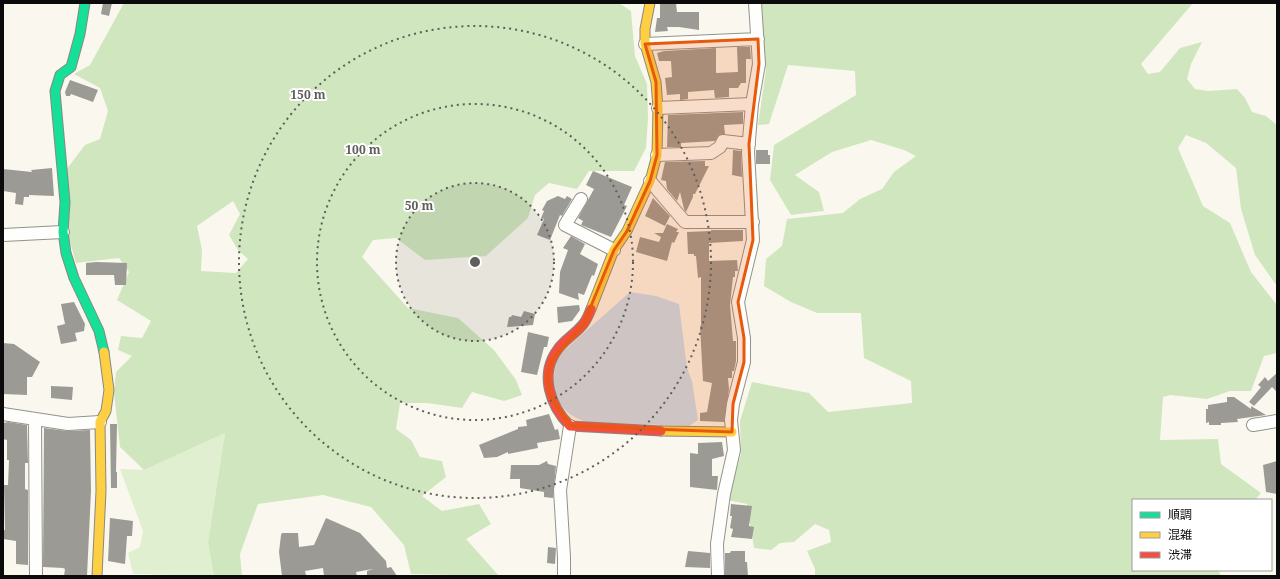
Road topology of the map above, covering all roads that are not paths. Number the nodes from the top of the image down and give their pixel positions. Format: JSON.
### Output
{"nodes":[{"id":1,"x":85,"y":3,"type":"edge"},
{"id":2,"x":650,"y":3,"type":"edge"},
{"id":3,"x":755,"y":3,"type":"edge"},
{"id":4,"x":758,"y":39,"type":"junction"},
{"id":5,"x":645,"y":44,"type":"junction"},
{"id":6,"x":752,"y":104,"type":"junction"},
{"id":7,"x":658,"y":108,"type":"junction"},
{"id":8,"x":749,"y":144,"type":"junction"},
{"id":9,"x":657,"y":155,"type":"junction"},
{"id":10,"x":650,"y":181,"type":"junction"},
{"id":11,"x":581,"y":199,"type":"dead end"},
{"id":12,"x":753,"y":222,"type":"junction"},
{"id":13,"x":63,"y":232,"type":"junction"},
{"id":14,"x":3,"y":235,"type":"edge"},
{"id":15,"x":614,"y":250,"type":"junction"},
{"id":16,"x":3,"y":414,"type":"edge"},
{"id":17,"x":35,"y":419,"type":"junction"},
{"id":18,"x":1277,"y":421,"type":"edge"},
{"id":19,"x":100,"y":422,"type":"junction"},
{"id":20,"x":1253,"y":425,"type":"dead end"},
{"id":21,"x":570,"y":426,"type":"junction"},
{"id":22,"x":732,"y":432,"type":"junction"},
{"id":23,"x":36,"y":576,"type":"edge"},
{"id":24,"x":97,"y":576,"type":"edge"},
{"id":25,"x":564,"y":576,"type":"edge"},
{"id":26,"x":718,"y":576,"type":"edge"}],
"edges":[{"from":1,"to":13,"type":"street"},
{"from":2,"to":5,"type":"street"},
{"from":3,"to":4,"type":"street"},
{"from":4,"to":5,"type":"street"},
{"from":4,"to":6,"type":"street"},
{"from":5,"to":7,"type":"street"},
{"from":6,"to":7,"type":"street"},
{"from":6,"to":8,"type":"street"},
{"from":7,"to":9,"type":"street"},
{"from":8,"to":9,"type":"street"},
{"from":8,"to":12,"type":"street"},
{"from":9,"to":10,"type":"street"},
{"from":10,"to":12,"type":"street"},
{"from":10,"to":15,"type":"street"},
{"from":11,"to":15,"type":"street"},
{"from":12,"to":22,"type":"street"},
{"from":13,"to":14,"type":"street"},
{"from":13,"to":19,"type":"street"},
{"from":15,"to":21,"type":"street"},
{"from":16,"to":17,"type":"street"},
{"from":17,"to":19,"type":"street"},
{"from":17,"to":23,"type":"street"},
{"from":18,"to":20,"type":"street"},
{"from":19,"to":24,"type":"street"},
{"from":21,"to":22,"type":"street"},
{"from":21,"to":25,"type":"street"},
{"from":22,"to":26,"type":"street"}]}
